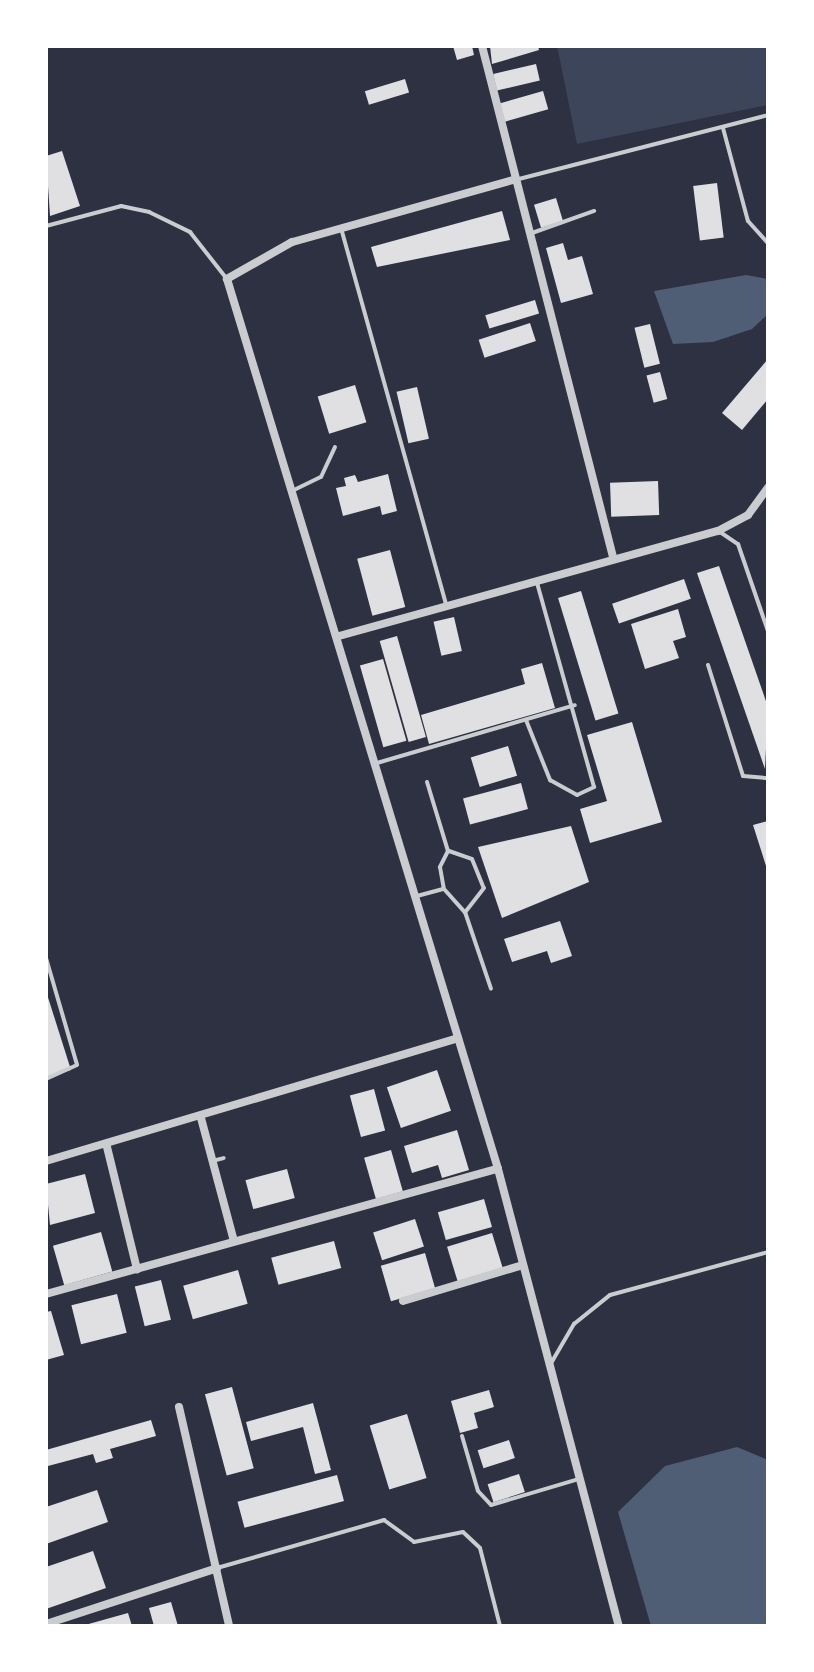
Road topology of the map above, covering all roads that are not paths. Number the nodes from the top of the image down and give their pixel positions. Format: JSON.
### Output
{"nodes":[{"id":1,"x":482,"y":46,"type":"edge"},
{"id":2,"x":768,"y":115,"type":"edge"},
{"id":3,"x":723,"y":128,"type":"junction"},
{"id":4,"x":513,"y":180,"type":"junction"},
{"id":5,"x":594,"y":211,"type":"dead end"},
{"id":6,"x":46,"y":226,"type":"edge"},
{"id":7,"x":341,"y":228,"type":"junction"},
{"id":8,"x":527,"y":235,"type":"junction"},
{"id":9,"x":768,"y":243,"type":"edge"},
{"id":10,"x":227,"y":279,"type":"junction"},
{"id":11,"x":335,"y":447,"type":"dead end"},
{"id":12,"x":768,"y":487,"type":"edge"},
{"id":13,"x":296,"y":489,"type":"junction"},
{"id":14,"x":718,"y":531,"type":"junction"},
{"id":15,"x":613,"y":557,"type":"junction"},
{"id":16,"x":537,"y":583,"type":"junction"},
{"id":17,"x":447,"y":607,"type":"junction"},
{"id":18,"x":768,"y":631,"type":"edge"},
{"id":19,"x":339,"y":636,"type":"junction"},
{"id":20,"x":708,"y":665,"type":"dead end"},
{"id":21,"x":575,"y":705,"type":"junction"},
{"id":22,"x":526,"y":720,"type":"junction"},
{"id":23,"x":377,"y":763,"type":"junction"},
{"id":24,"x":768,"y":778,"type":"edge"},
{"id":25,"x":427,"y":782,"type":"dead end"},
{"id":26,"x":448,"y":851,"type":"junction"},
{"id":27,"x":444,"y":889,"type":"junction"},
{"id":28,"x":415,"y":897,"type":"junction"},
{"id":29,"x":465,"y":912,"type":"junction"},
{"id":30,"x":46,"y":958,"type":"edge"},
{"id":31,"x":491,"y":989,"type":"dead end"},
{"id":32,"x":458,"y":1038,"type":"junction"},
{"id":33,"x":46,"y":1079,"type":"edge"},
{"id":34,"x":201,"y":1118,"type":"junction"},
{"id":35,"x":107,"y":1147,"type":"junction"},
{"id":36,"x":224,"y":1158,"type":"dead end"},
{"id":37,"x":46,"y":1161,"type":"edge"},
{"id":38,"x":212,"y":1161,"type":"junction"},
{"id":39,"x":498,"y":1169,"type":"junction"},
{"id":40,"x":234,"y":1241,"type":"junction"},
{"id":41,"x":768,"y":1252,"type":"edge"},
{"id":42,"x":523,"y":1265,"type":"junction"},
{"id":43,"x":137,"y":1269,"type":"junction"},
{"id":44,"x":46,"y":1294,"type":"edge"},
{"id":45,"x":403,"y":1301,"type":"dead end"},
{"id":46,"x":549,"y":1367,"type":"junction"},
{"id":47,"x":179,"y":1407,"type":"dead end"},
{"id":48,"x":462,"y":1436,"type":"dead end"},
{"id":49,"x":579,"y":1479,"type":"junction"},
{"id":50,"x":217,"y":1568,"type":"junction"},
{"id":51,"x":46,"y":1624,"type":"edge"},
{"id":52,"x":229,"y":1626,"type":"edge"},
{"id":53,"x":500,"y":1626,"type":"edge"},
{"id":54,"x":619,"y":1626,"type":"edge"}],
"edges":[{"from":1,"to":4,"type":"street"},
{"from":2,"to":3,"type":"lane"},
{"from":3,"to":4,"type":"lane"},
{"from":3,"to":9,"type":"lane"},
{"from":4,"to":7,"type":"street"},
{"from":4,"to":8,"type":"street"},
{"from":5,"to":8,"type":"lane"},
{"from":6,"to":10,"type":"lane"},
{"from":7,"to":10,"type":"street"},
{"from":7,"to":17,"type":"lane"},
{"from":8,"to":15,"type":"street"},
{"from":10,"to":13,"type":"street"},
{"from":11,"to":13,"type":"lane"},
{"from":12,"to":14,"type":"street"},
{"from":13,"to":19,"type":"street"},
{"from":14,"to":15,"type":"street"},
{"from":14,"to":18,"type":"lane"},
{"from":15,"to":16,"type":"street"},
{"from":16,"to":17,"type":"street"},
{"from":16,"to":21,"type":"lane"},
{"from":17,"to":19,"type":"street"},
{"from":19,"to":23,"type":"street"},
{"from":20,"to":24,"type":"lane"},
{"from":21,"to":22,"type":"lane"},
{"from":21,"to":22,"type":"lane"},
{"from":22,"to":23,"type":"lane"},
{"from":23,"to":28,"type":"street"},
{"from":25,"to":26,"type":"lane"},
{"from":26,"to":27,"type":"lane"},
{"from":26,"to":29,"type":"lane"},
{"from":27,"to":28,"type":"lane"},
{"from":27,"to":29,"type":"lane"},
{"from":28,"to":32,"type":"street"},
{"from":29,"to":31,"type":"lane"},
{"from":30,"to":33,"type":"lane"},
{"from":32,"to":34,"type":"street"},
{"from":32,"to":39,"type":"street"},
{"from":34,"to":35,"type":"street"},
{"from":34,"to":38,"type":"street"},
{"from":35,"to":37,"type":"street"},
{"from":35,"to":43,"type":"street"},
{"from":36,"to":38,"type":"lane"},
{"from":38,"to":40,"type":"street"},
{"from":39,"to":40,"type":"street"},
{"from":39,"to":42,"type":"street"},
{"from":40,"to":43,"type":"street"},
{"from":41,"to":46,"type":"lane"},
{"from":42,"to":45,"type":"street"},
{"from":42,"to":46,"type":"street"},
{"from":43,"to":44,"type":"street"},
{"from":46,"to":49,"type":"street"},
{"from":47,"to":50,"type":"street"},
{"from":48,"to":49,"type":"lane"},
{"from":49,"to":54,"type":"street"},
{"from":50,"to":51,"type":"street"},
{"from":50,"to":52,"type":"street"},
{"from":50,"to":53,"type":"lane"}]}
